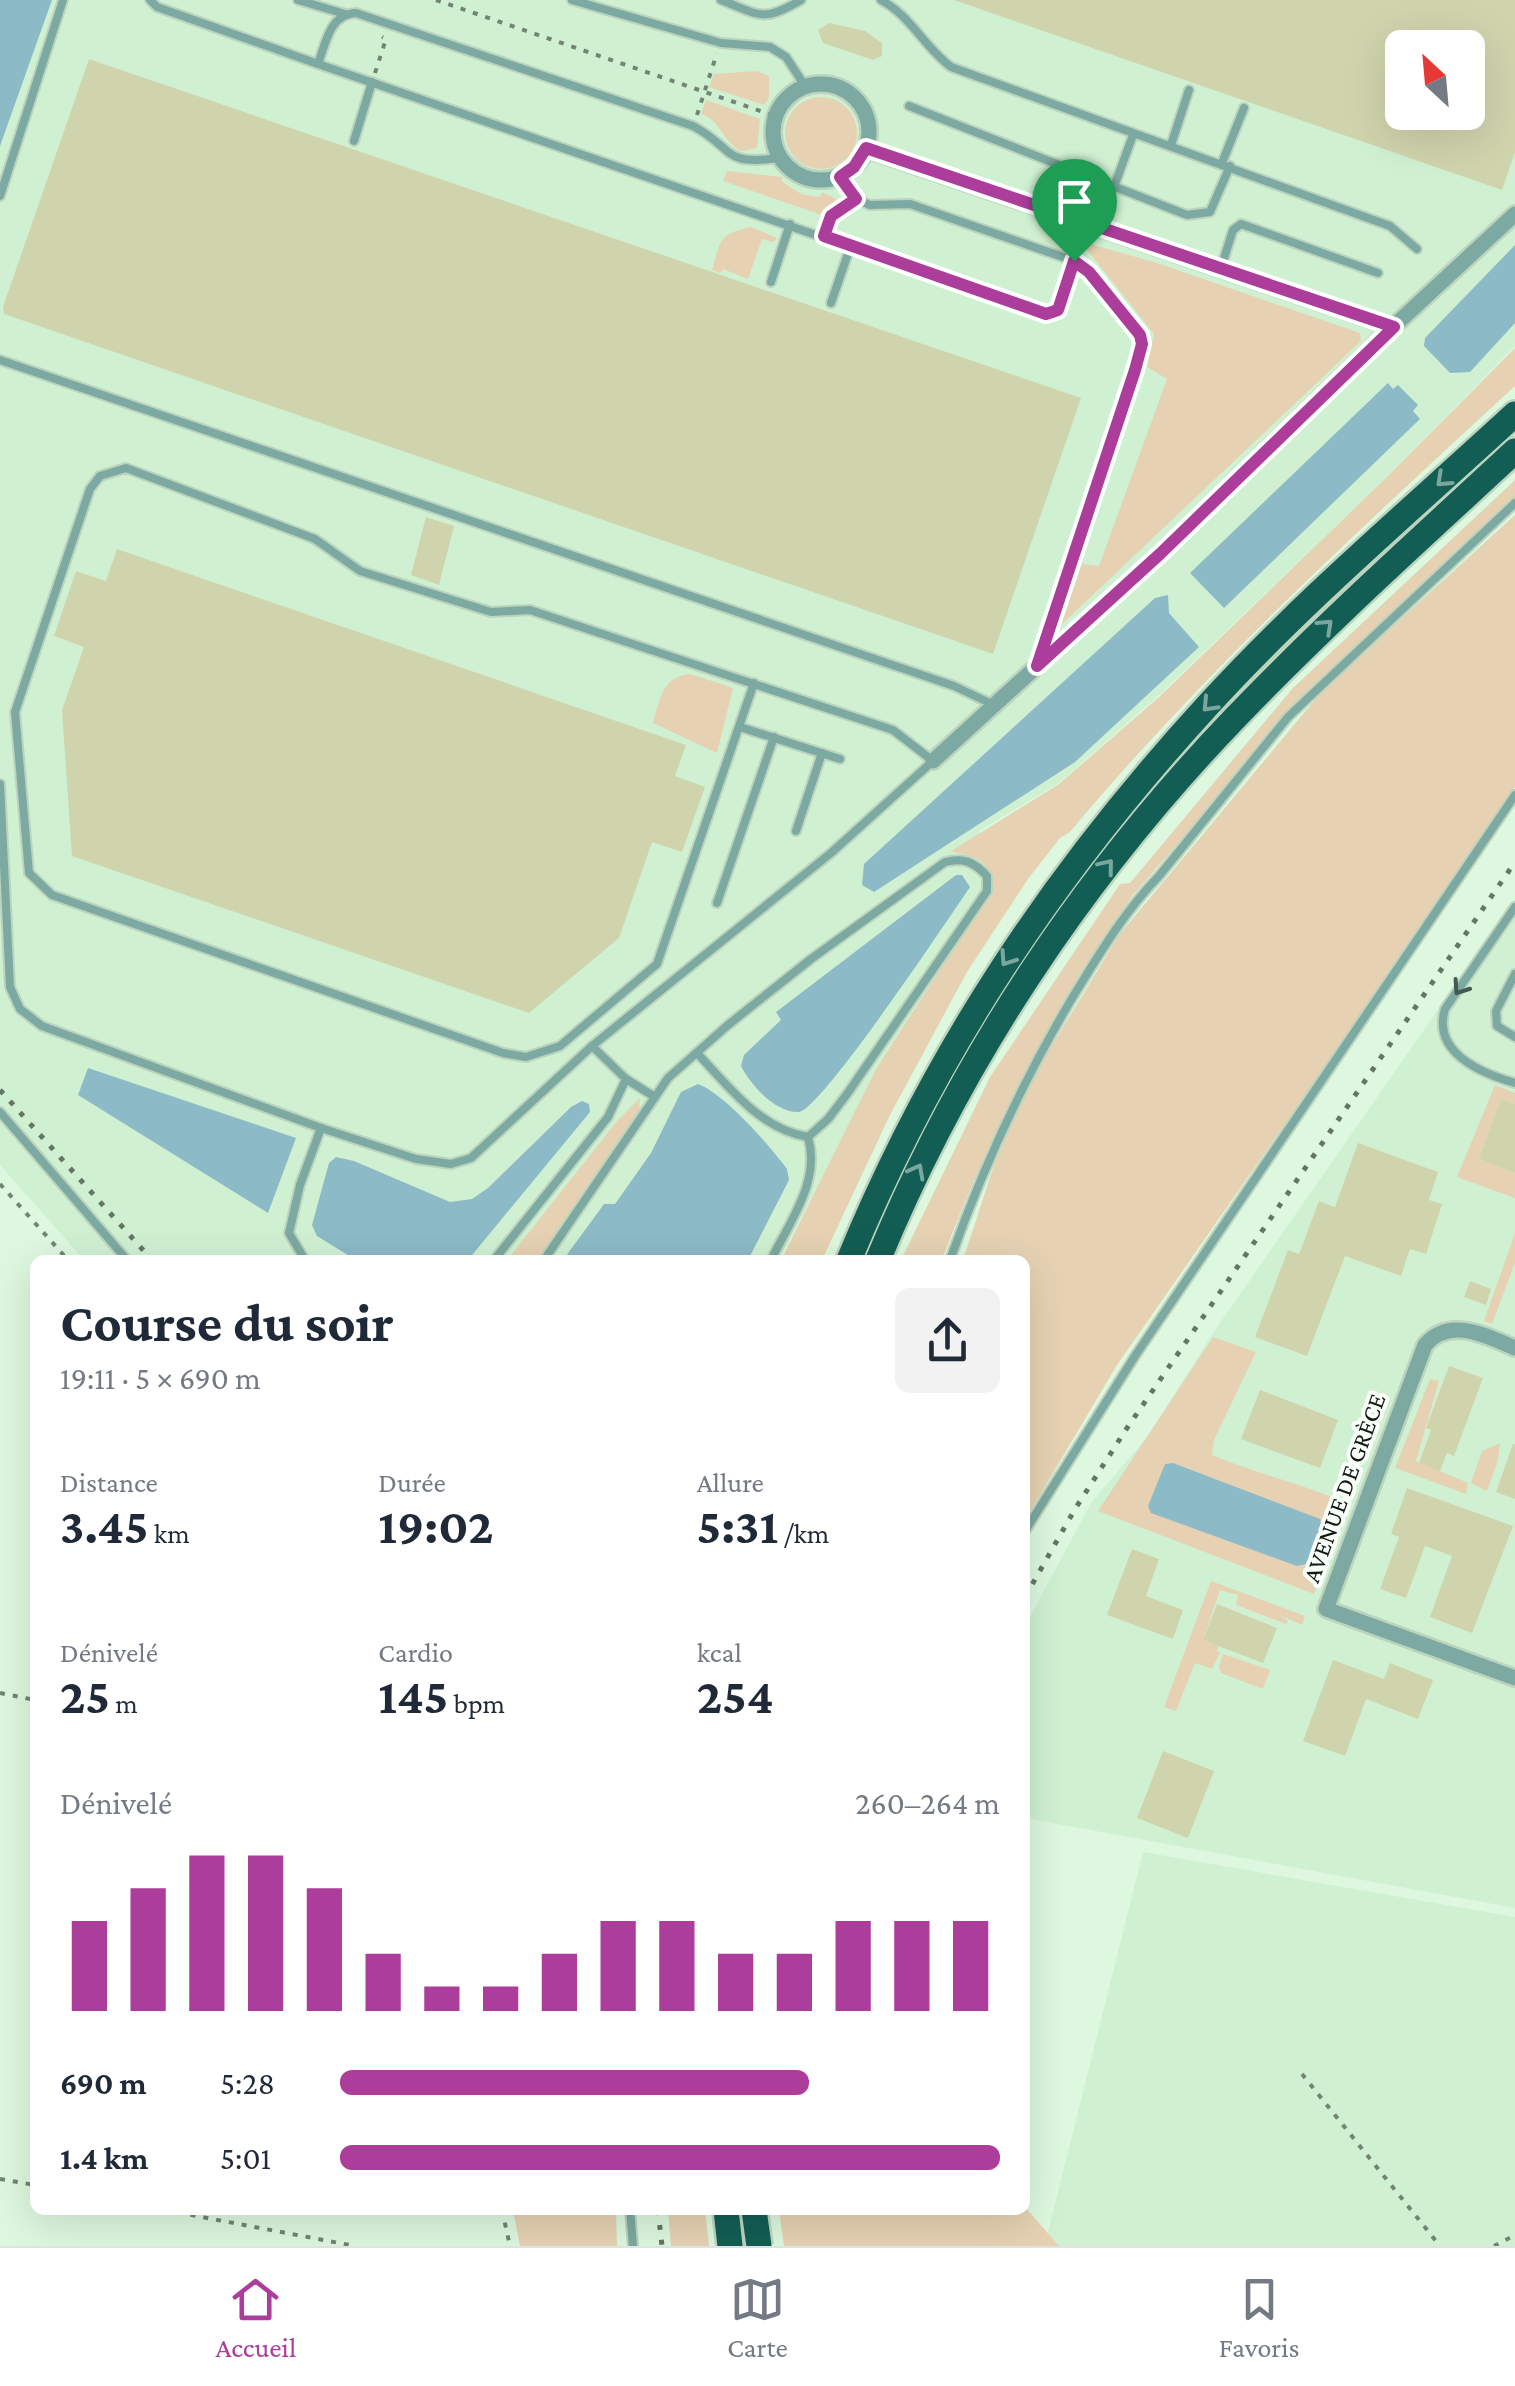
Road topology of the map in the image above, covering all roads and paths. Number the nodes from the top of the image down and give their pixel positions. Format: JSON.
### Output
{"nodes":[{"id":1,"x":64,"y":0,"type":"edge"},
{"id":2,"x":150,"y":0,"type":"edge"},
{"id":3,"x":298,"y":0,"type":"edge"},
{"id":4,"x":436,"y":0,"type":"edge"},
{"id":5,"x":572,"y":0,"type":"edge"},
{"id":6,"x":721,"y":0,"type":"edge"},
{"id":7,"x":801,"y":0,"type":"edge"},
{"id":8,"x":882,"y":0,"type":"edge"},
{"id":9,"x":345,"y":14,"type":"junction"},
{"id":10,"x":369,"y":33,"type":"dead end"},
{"id":11,"x":720,"y":43,"type":"junction"},
{"id":12,"x":318,"y":64,"type":"junction"},
{"id":13,"x":372,"y":82,"type":"junction"},
{"id":14,"x":805,"y":86,"type":"junction"},
{"id":15,"x":1188,"y":90,"type":"dead end"},
{"id":16,"x":704,"y":92,"type":"junction"},
{"id":17,"x":908,"y":106,"type":"dead end"},
{"id":18,"x":1244,"y":108,"type":"dead end"},
{"id":19,"x":775,"y":116,"type":"junction"},
{"id":20,"x":693,"y":126,"type":"junction"},
{"id":21,"x":1132,"y":134,"type":"junction"},
{"id":22,"x":354,"y":141,"type":"dead end"},
{"id":23,"x":1171,"y":145,"type":"junction"},
{"id":24,"x":866,"y":148,"type":"junction"},
{"id":25,"x":779,"y":158,"type":"junction"},
{"id":26,"x":1226,"y":165,"type":"junction"},
{"id":27,"x":840,"y":177,"type":"junction"},
{"id":28,"x":1114,"y":187,"type":"junction"},
{"id":29,"x":0,"y":196,"type":"edge"},
{"id":30,"x":856,"y":199,"type":"junction"},
{"id":31,"x":1515,"y":214,"type":"edge"},
{"id":32,"x":790,"y":224,"type":"junction"},
{"id":33,"x":824,"y":236,"type":"junction"},
{"id":34,"x":851,"y":245,"type":"junction"},
{"id":35,"x":1418,"y":248,"type":"dead end"},
{"id":36,"x":1074,"y":261,"type":"junction"},
{"id":37,"x":1221,"y":269,"type":"junction"},
{"id":38,"x":1378,"y":273,"type":"dead end"},
{"id":39,"x":771,"y":282,"type":"dead end"},
{"id":40,"x":831,"y":303,"type":"dead end"},
{"id":41,"x":1394,"y":327,"type":"junction"},
{"id":42,"x":0,"y":360,"type":"edge"},
{"id":43,"x":1515,"y":414,"type":"edge"},
{"id":44,"x":1515,"y":451,"type":"edge"},
{"id":45,"x":1515,"y":504,"type":"edge"},
{"id":46,"x":1037,"y":666,"type":"junction"},
{"id":47,"x":754,"y":683,"type":"junction"},
{"id":48,"x":994,"y":706,"type":"junction"},
{"id":49,"x":740,"y":727,"type":"junction"},
{"id":50,"x":774,"y":737,"type":"junction"},
{"id":51,"x":822,"y":753,"type":"junction"},
{"id":52,"x":840,"y":759,"type":"dead end"},
{"id":53,"x":934,"y":762,"type":"junction"},
{"id":54,"x":0,"y":784,"type":"edge"},
{"id":55,"x":1515,"y":795,"type":"edge"},
{"id":56,"x":796,"y":831,"type":"dead end"},
{"id":57,"x":716,"y":903,"type":"dead end"},
{"id":58,"x":1515,"y":907,"type":"edge"},
{"id":59,"x":1515,"y":974,"type":"edge"},
{"id":60,"x":1515,"y":1037,"type":"edge"},
{"id":61,"x":592,"y":1046,"type":"junction"},
{"id":62,"x":697,"y":1053,"type":"junction"},
{"id":63,"x":626,"y":1079,"type":"junction"},
{"id":64,"x":1515,"y":1083,"type":"edge"},
{"id":65,"x":655,"y":1098,"type":"junction"},
{"id":66,"x":0,"y":1112,"type":"edge"},
{"id":67,"x":321,"y":1128,"type":"junction"},
{"id":68,"x":808,"y":1137,"type":"junction"},
{"id":69,"x":0,"y":1184,"type":"edge"},
{"id":70,"x":64,"y":1255,"type":"edge"},
{"id":71,"x":124,"y":1255,"type":"edge"},
{"id":72,"x":302,"y":1255,"type":"edge"},
{"id":73,"x":498,"y":1255,"type":"edge"},
{"id":74,"x":547,"y":1255,"type":"edge"},
{"id":75,"x":773,"y":1255,"type":"edge"},
{"id":76,"x":851,"y":1255,"type":"edge"},
{"id":77,"x":880,"y":1255,"type":"edge"},
{"id":78,"x":952,"y":1255,"type":"edge"},
{"id":79,"x":1515,"y":1348,"type":"edge"},
{"id":80,"x":1030,"y":1523,"type":"edge"},
{"id":81,"x":1515,"y":1678,"type":"edge"},
{"id":82,"x":0,"y":1693,"type":"edge"},
{"id":83,"x":30,"y":1699,"type":"edge"},
{"id":84,"x":1302,"y":2074,"type":"dead end"},
{"id":85,"x":0,"y":2179,"type":"edge"},
{"id":86,"x":30,"y":2184,"type":"edge"},
{"id":87,"x":191,"y":2215,"type":"edge"},
{"id":88,"x":503,"y":2215,"type":"edge"},
{"id":89,"x":630,"y":2215,"type":"edge"},
{"id":90,"x":727,"y":2215,"type":"edge"},
{"id":91,"x":755,"y":2215,"type":"edge"},
{"id":92,"x":1515,"y":2235,"type":"edge"},
{"id":93,"x":355,"y":2246,"type":"edge"},
{"id":94,"x":510,"y":2246,"type":"edge"},
{"id":95,"x":633,"y":2246,"type":"edge"},
{"id":96,"x":730,"y":2246,"type":"edge"},
{"id":97,"x":759,"y":2246,"type":"edge"},
{"id":98,"x":1440,"y":2246,"type":"edge"},
{"id":99,"x":1494,"y":2246,"type":"edge"}],
"edges":[{"from":1,"to":29,"type":"lane"},
{"from":2,"to":12,"type":"lane"},
{"from":3,"to":9,"type":"lane"},
{"from":4,"to":16,"type":"path"},
{"from":5,"to":11,"type":"lane"},
{"from":6,"to":7,"type":"lane"},
{"from":8,"to":21,"type":"lane"},
{"from":9,"to":12,"type":"lane"},
{"from":9,"to":20,"type":"lane"},
{"from":10,"to":13,"type":"path"},
{"from":11,"to":14,"type":"lane"},
{"from":11,"to":16,"type":"path"},
{"from":12,"to":13,"type":"lane"},
{"from":13,"to":22,"type":"lane"},
{"from":13,"to":32,"type":"lane"},
{"from":14,"to":19,"type":"street"},
{"from":14,"to":24,"type":"street"},
{"from":15,"to":23,"type":"lane"},
{"from":16,"to":19,"type":"path"},
{"from":16,"to":20,"type":"path"},
{"from":17,"to":28,"type":"lane"},
{"from":18,"to":26,"type":"lane"},
{"from":19,"to":25,"type":"street"},
{"from":20,"to":25,"type":"lane"},
{"from":21,"to":23,"type":"lane"},
{"from":21,"to":28,"type":"lane"},
{"from":23,"to":26,"type":"lane"},
{"from":24,"to":27,"type":"street"},
{"from":24,"to":37,"type":"street"},
{"from":25,"to":27,"type":"street"},
{"from":26,"to":28,"type":"lane"},
{"from":26,"to":35,"type":"lane"},
{"from":27,"to":30,"type":"lane"},
{"from":30,"to":33,"type":"path"},
{"from":30,"to":36,"type":"lane"},
{"from":31,"to":41,"type":"street"},
{"from":32,"to":33,"type":"lane"},
{"from":32,"to":39,"type":"lane"},
{"from":33,"to":34,"type":"lane"},
{"from":34,"to":36,"type":"lane"},
{"from":34,"to":40,"type":"lane"},
{"from":36,"to":46,"type":"lane"},
{"from":37,"to":38,"type":"lane"},
{"from":37,"to":41,"type":"street"},
{"from":41,"to":46,"type":"street"},
{"from":42,"to":48,"type":"lane"},
{"from":43,"to":76,"type":"highway","one_way":true},
{"from":77,"to":44,"type":"highway","one_way":true},
{"from":45,"to":78,"type":"lane"},
{"from":46,"to":48,"type":"street"},
{"from":47,"to":49,"type":"lane"},
{"from":47,"to":49,"type":"lane"},
{"from":47,"to":53,"type":"lane"},
{"from":48,"to":53,"type":"street"},
{"from":49,"to":50,"type":"lane"},
{"from":50,"to":51,"type":"lane"},
{"from":50,"to":57,"type":"lane"},
{"from":51,"to":52,"type":"lane"},
{"from":51,"to":56,"type":"lane"},
{"from":53,"to":61,"type":"lane"},
{"from":54,"to":67,"type":"lane"},
{"from":55,"to":80,"type":"lane"},
{"from":58,"to":64,"type":"lane","one_way":true},
{"from":59,"to":60,"type":"lane"},
{"from":61,"to":63,"type":"lane"},
{"from":61,"to":67,"type":"lane"},
{"from":62,"to":65,"type":"lane"},
{"from":62,"to":68,"type":"lane"},
{"from":62,"to":68,"type":"lane"},
{"from":63,"to":65,"type":"lane"},
{"from":63,"to":73,"type":"lane"},
{"from":65,"to":74,"type":"lane"},
{"from":66,"to":71,"type":"lane"},
{"from":67,"to":72,"type":"lane"},
{"from":68,"to":75,"type":"lane"},
{"from":69,"to":70,"type":"path"},
{"from":79,"to":81,"type":"street","name":"AVENUE DE GRÈCE"},
{"from":82,"to":83,"type":"path"},
{"from":84,"to":98,"type":"path"},
{"from":85,"to":86,"type":"path"},
{"from":87,"to":93,"type":"path"},
{"from":88,"to":94,"type":"path"},
{"from":89,"to":95,"type":"lane"},
{"from":90,"to":96,"type":"highway"},
{"from":91,"to":97,"type":"highway","bridge":true},
{"from":92,"to":99,"type":"path"}]}
